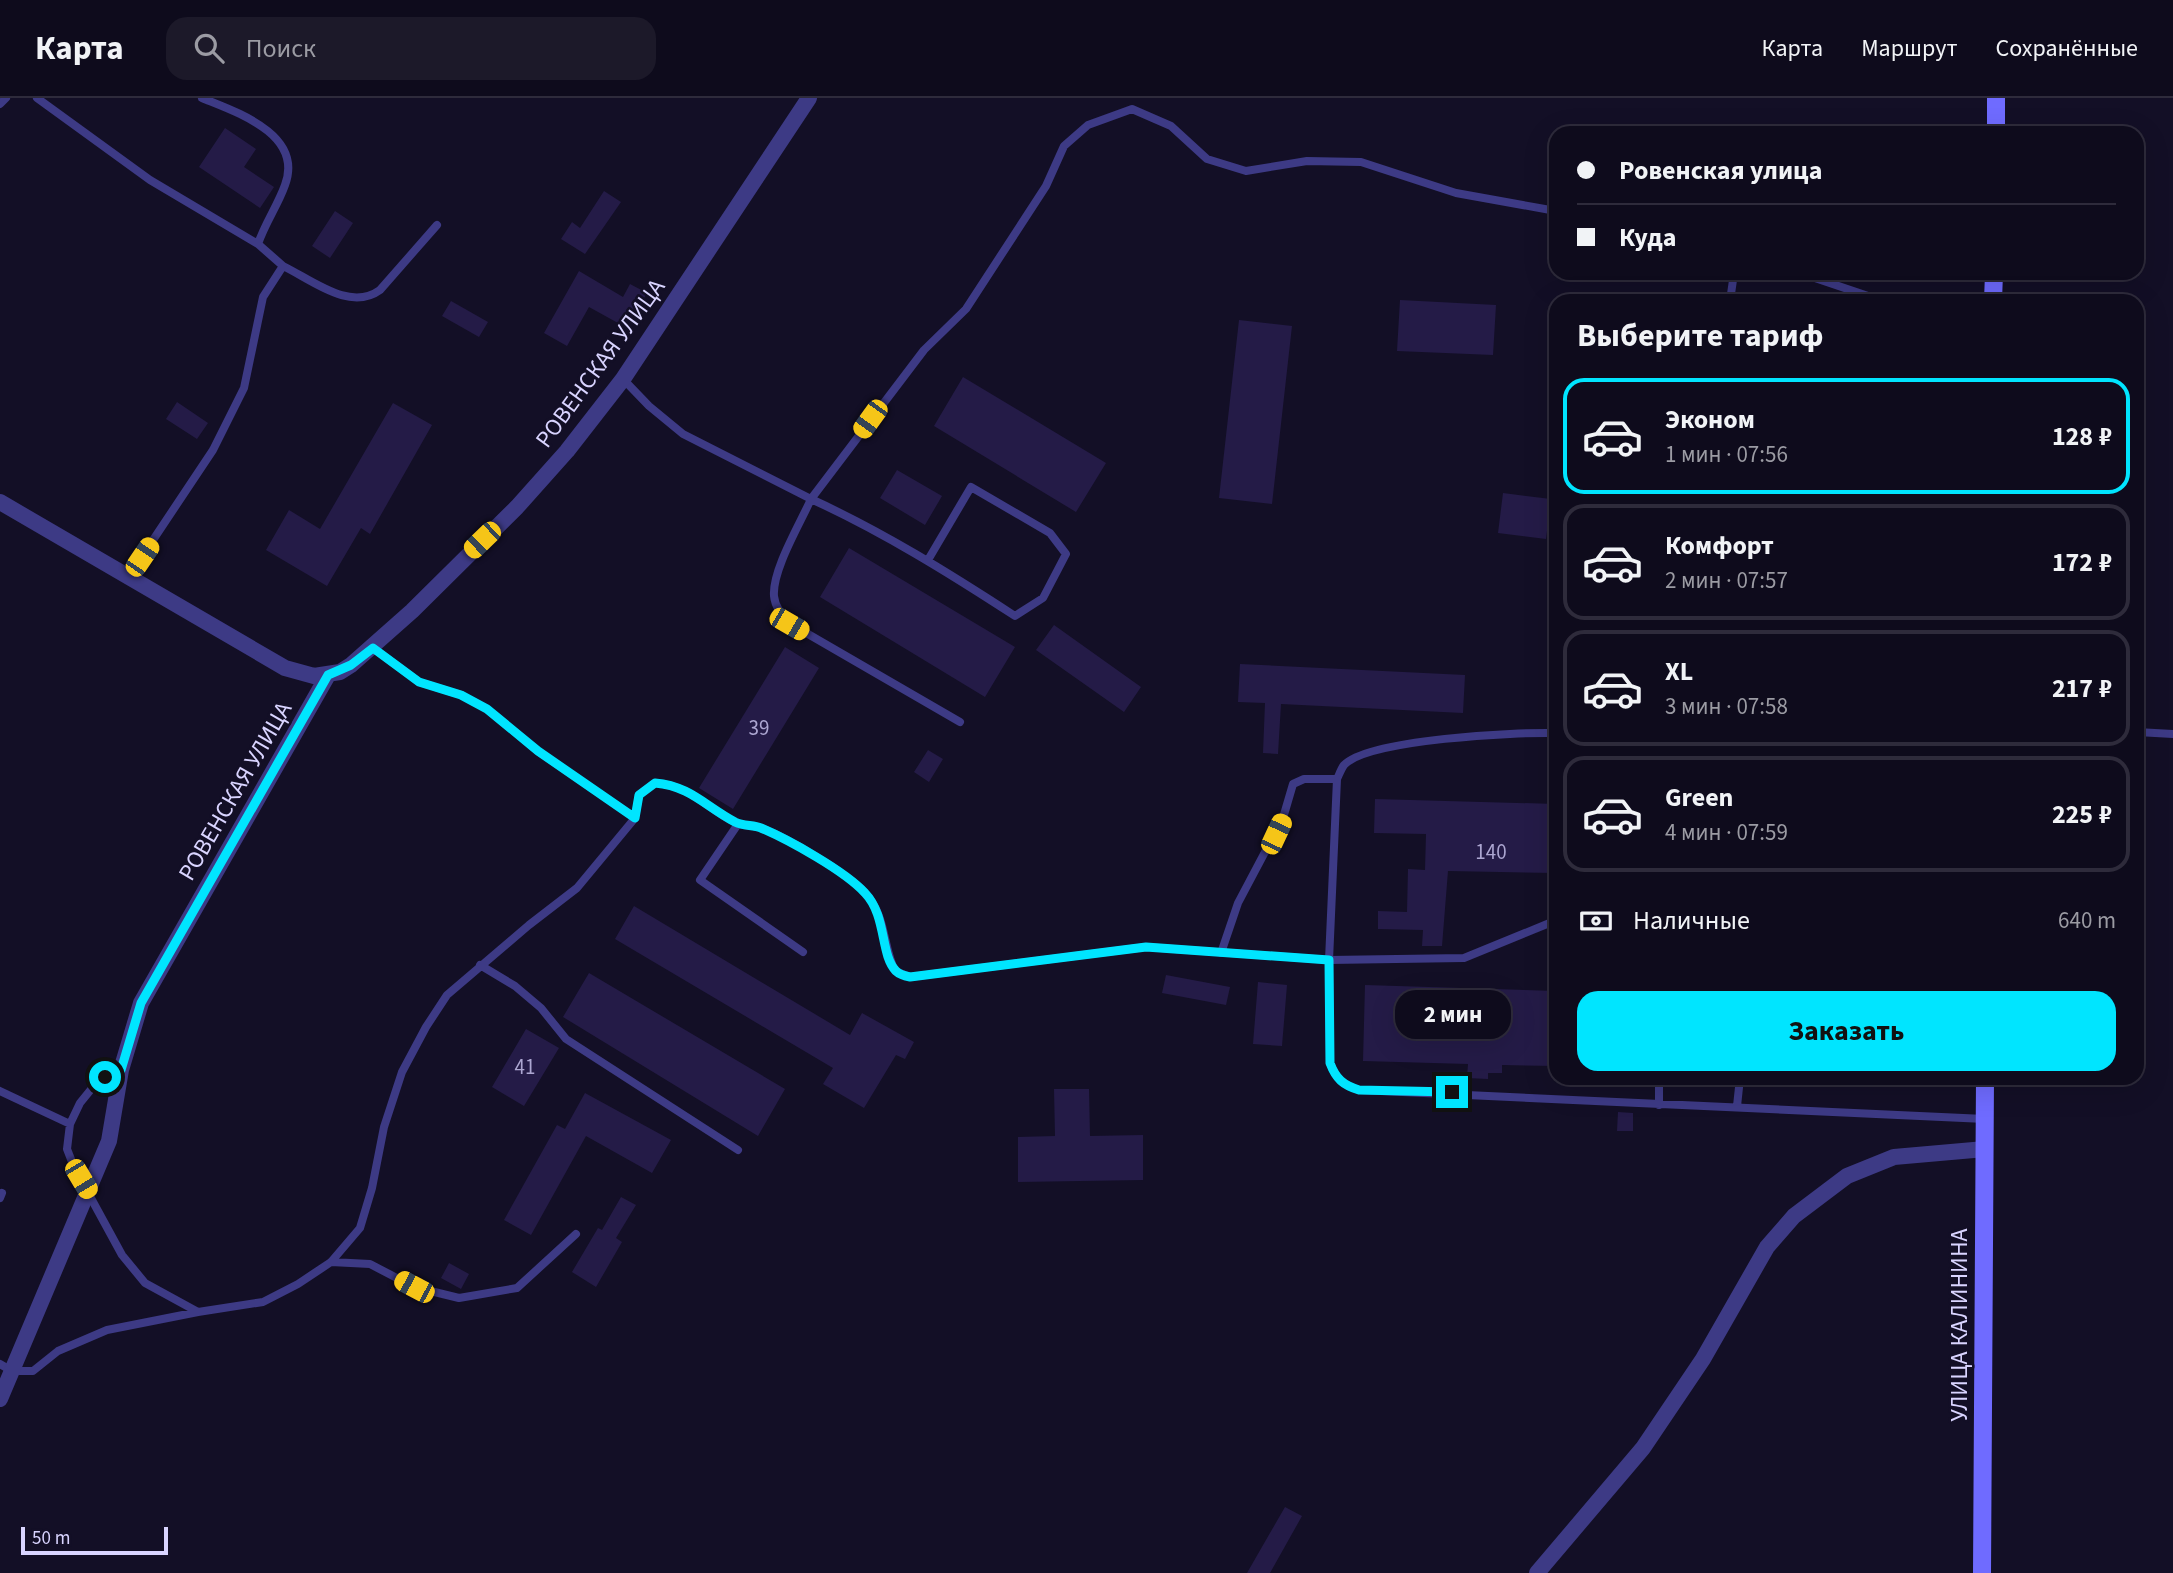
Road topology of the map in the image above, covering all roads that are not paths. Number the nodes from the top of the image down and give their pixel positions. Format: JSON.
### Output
{"nodes":[{"id":1,"x":6,"y":98,"type":"edge"},
{"id":2,"x":37,"y":98,"type":"edge"},
{"id":3,"x":202,"y":98,"type":"edge"},
{"id":4,"x":810,"y":98,"type":"edge"},
{"id":5,"x":1996,"y":98,"type":"edge"},
{"id":6,"x":0,"y":104,"type":"edge"},
{"id":7,"x":1996,"y":126,"type":"edge"},
{"id":8,"x":1549,"y":210,"type":"edge"},
{"id":9,"x":437,"y":225,"type":"dead end"},
{"id":10,"x":258,"y":244,"type":"junction"},
{"id":11,"x":283,"y":266,"type":"junction"},
{"id":12,"x":1821,"y":280,"type":"edge"},
{"id":13,"x":1862,"y":294,"type":"edge"},
{"id":14,"x":623,"y":379,"type":"junction"},
{"id":15,"x":811,"y":499,"type":"junction"},
{"id":16,"x":0,"y":502,"type":"edge"},
{"id":17,"x":929,"y":560,"type":"junction"},
{"id":18,"x":127,"y":579,"type":"junction"},
{"id":19,"x":373,"y":648,"type":"junction"},
{"id":20,"x":328,"y":675,"type":"junction"},
{"id":21,"x":960,"y":722,"type":"dead end"},
{"id":22,"x":2144,"y":732,"type":"edge"},
{"id":23,"x":1549,"y":733,"type":"edge"},
{"id":24,"x":2173,"y":734,"type":"edge"},
{"id":25,"x":1337,"y":779,"type":"junction"},
{"id":26,"x":635,"y":818,"type":"junction"},
{"id":27,"x":738,"y":824,"type":"junction"},
{"id":28,"x":1549,"y":923,"type":"edge"},
{"id":29,"x":803,"y":952,"type":"dead end"},
{"id":30,"x":1221,"y":953,"type":"junction"},
{"id":31,"x":1329,"y":960,"type":"junction"},
{"id":32,"x":480,"y":965,"type":"junction"},
{"id":33,"x":121,"y":1070,"type":"junction"},
{"id":34,"x":1659,"y":1085,"type":"edge"},
{"id":35,"x":1739,"y":1085,"type":"edge"},
{"id":36,"x":1985,"y":1085,"type":"edge"},
{"id":37,"x":0,"y":1091,"type":"edge"},
{"id":38,"x":1659,"y":1105,"type":"junction"},
{"id":39,"x":1737,"y":1106,"type":"junction"},
{"id":40,"x":1984,"y":1119,"type":"junction"},
{"id":41,"x":70,"y":1124,"type":"junction"},
{"id":42,"x":1985,"y":1149,"type":"junction"},
{"id":43,"x":738,"y":1150,"type":"dead end"},
{"id":44,"x":89,"y":1192,"type":"junction"},
{"id":45,"x":576,"y":1234,"type":"dead end"},
{"id":46,"x":331,"y":1262,"type":"junction"},
{"id":47,"x":198,"y":1312,"type":"junction"},
{"id":48,"x":6,"y":1367,"type":"edge"},
{"id":49,"x":0,"y":1399,"type":"edge"},
{"id":50,"x":1536,"y":1573,"type":"edge"},
{"id":51,"x":1982,"y":1573,"type":"edge"}],
"edges":[{"from":1,"to":6,"type":"lane"},
{"from":2,"to":10,"type":"lane"},
{"from":3,"to":10,"type":"lane"},
{"from":4,"to":14,"type":"street","name":"РОВЕНСКАЯ УЛИЦА"},
{"from":5,"to":7,"type":"main road"},
{"from":8,"to":15,"type":"lane"},
{"from":9,"to":11,"type":"lane"},
{"from":10,"to":11,"type":"lane"},
{"from":11,"to":18,"type":"lane"},
{"from":12,"to":13,"type":"lane"},
{"from":14,"to":15,"type":"lane"},
{"from":14,"to":19,"type":"street","name":"РОВЕНСКАЯ УЛИЦА"},
{"from":15,"to":17,"type":"lane"},
{"from":15,"to":21,"type":"lane"},
{"from":16,"to":18,"type":"street"},
{"from":17,"to":17,"type":"lane"},
{"from":18,"to":20,"type":"street"},
{"from":19,"to":20,"type":"street","name":"РОВЕНСКАЯ УЛИЦА"},
{"from":19,"to":26,"type":"lane"},
{"from":20,"to":33,"type":"street","name":"РОВЕНСКАЯ УЛИЦА"},
{"from":22,"to":24,"type":"lane"},
{"from":23,"to":25,"type":"lane"},
{"from":25,"to":30,"type":"lane"},
{"from":25,"to":31,"type":"lane"},
{"from":26,"to":27,"type":"lane"},
{"from":26,"to":32,"type":"lane"},
{"from":27,"to":29,"type":"lane"},
{"from":27,"to":30,"type":"lane"},
{"from":28,"to":31,"type":"lane"},
{"from":30,"to":31,"type":"lane"},
{"from":31,"to":38,"type":"lane"},
{"from":32,"to":43,"type":"lane"},
{"from":32,"to":46,"type":"lane"},
{"from":33,"to":41,"type":"lane"},
{"from":33,"to":44,"type":"street","name":"РОВЕНСКАЯ УЛИЦА"},
{"from":34,"to":38,"type":"lane"},
{"from":35,"to":39,"type":"lane"},
{"from":36,"to":40,"type":"main road","name":"УЛИЦА КАЛИНИНА"},
{"from":37,"to":41,"type":"lane"},
{"from":38,"to":39,"type":"lane"},
{"from":39,"to":40,"type":"lane"},
{"from":40,"to":42,"type":"main road","name":"УЛИЦА КАЛИНИНА"},
{"from":41,"to":44,"type":"lane"},
{"from":42,"to":50,"type":"street"},
{"from":42,"to":51,"type":"main road","name":"УЛИЦА КАЛИНИНА"},
{"from":44,"to":47,"type":"lane"},
{"from":44,"to":48,"type":"street","name":"РОВЕНСКАЯ УЛИЦА"},
{"from":45,"to":46,"type":"lane"},
{"from":46,"to":47,"type":"lane"},
{"from":47,"to":48,"type":"lane"},
{"from":48,"to":49,"type":"street","name":"РОВЕНСКАЯ УЛИЦА"}]}
